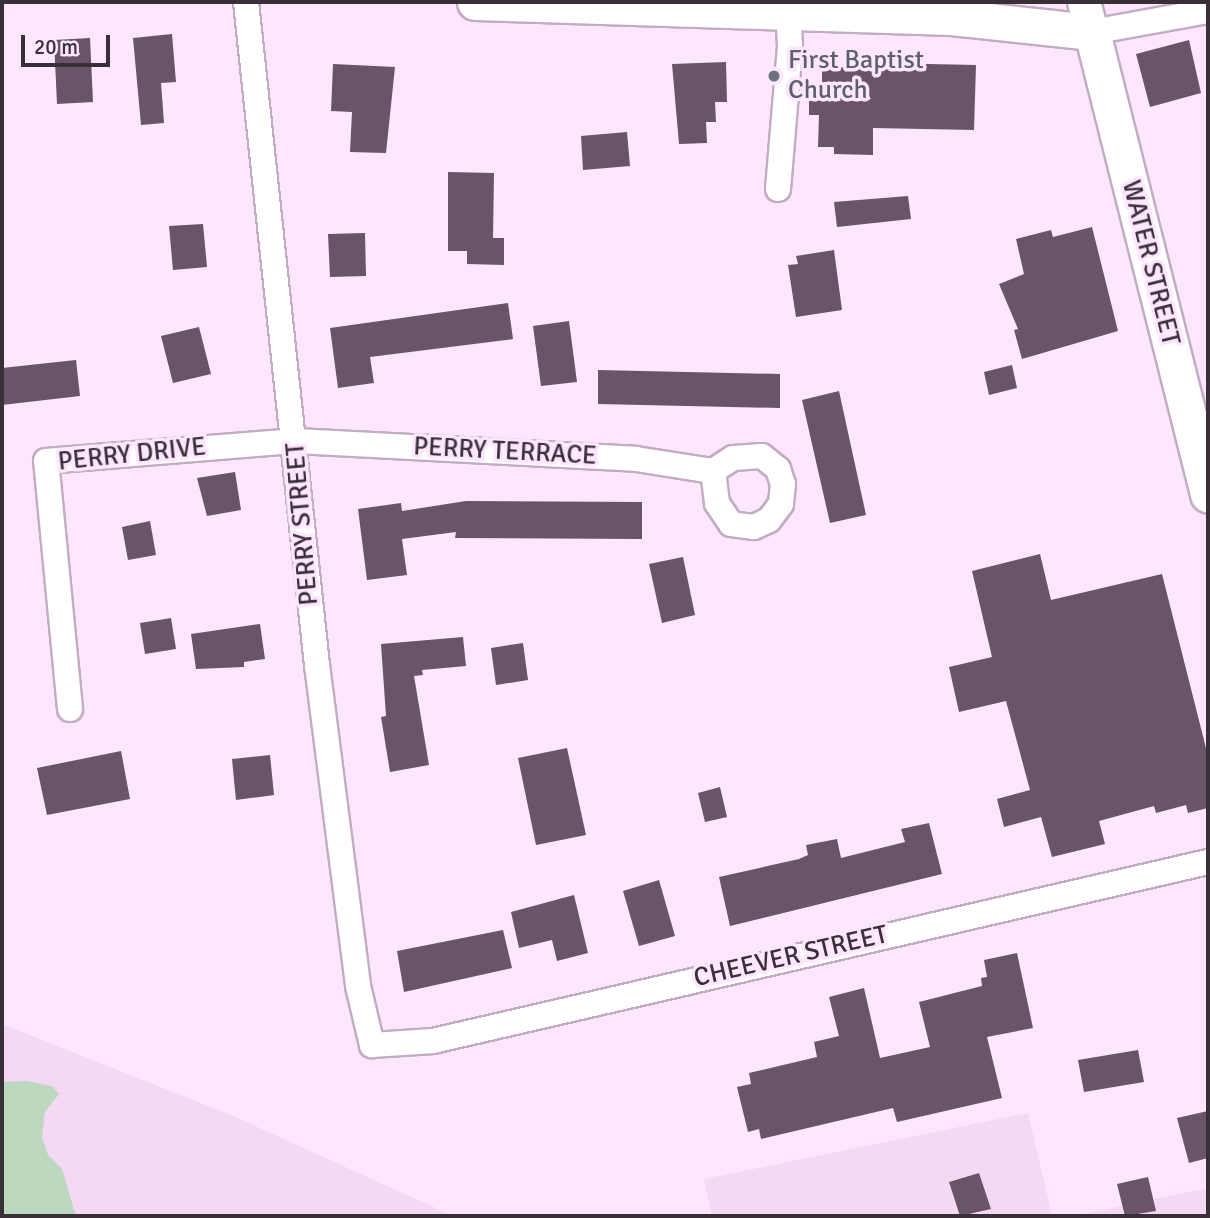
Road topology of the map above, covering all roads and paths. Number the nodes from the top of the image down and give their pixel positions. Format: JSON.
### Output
{"nodes":[{"id":1,"x":246,"y":2,"type":"edge"},
{"id":2,"x":475,"y":2,"type":"edge"},
{"id":3,"x":1208,"y":11,"type":"edge"},
{"id":4,"x":788,"y":13,"type":"junction"},
{"id":5,"x":1088,"y":17,"type":"edge"},
{"id":6,"x":778,"y":189,"type":"dead end"},
{"id":7,"x":296,"y":441,"type":"junction"},
{"id":8,"x":713,"y":471,"type":"dead end"},
{"id":9,"x":1208,"y":495,"type":"edge"},
{"id":10,"x":70,"y":709,"type":"dead end"},
{"id":11,"x":1208,"y":862,"type":"edge"},
{"id":12,"x":372,"y":1045,"type":"joint"}],
"edges":[{"from":1,"to":7,"type":"street","name":"PERRY STREET"},
{"from":2,"to":4,"type":"main road"},
{"from":3,"to":5,"type":"street"},
{"from":4,"to":5,"type":"main road"},
{"from":4,"to":6,"type":"street"},
{"from":5,"to":9,"type":"main road","name":"WATER STREET"},
{"from":7,"to":8,"type":"street","name":"PERRY TERRACE"},
{"from":7,"to":10,"type":"street","name":"PERRY DRIVE"},
{"from":7,"to":12,"type":"street","name":"PERRY STREET"},
{"from":11,"to":12,"type":"street","name":"CHEEVER STREET"}]}
